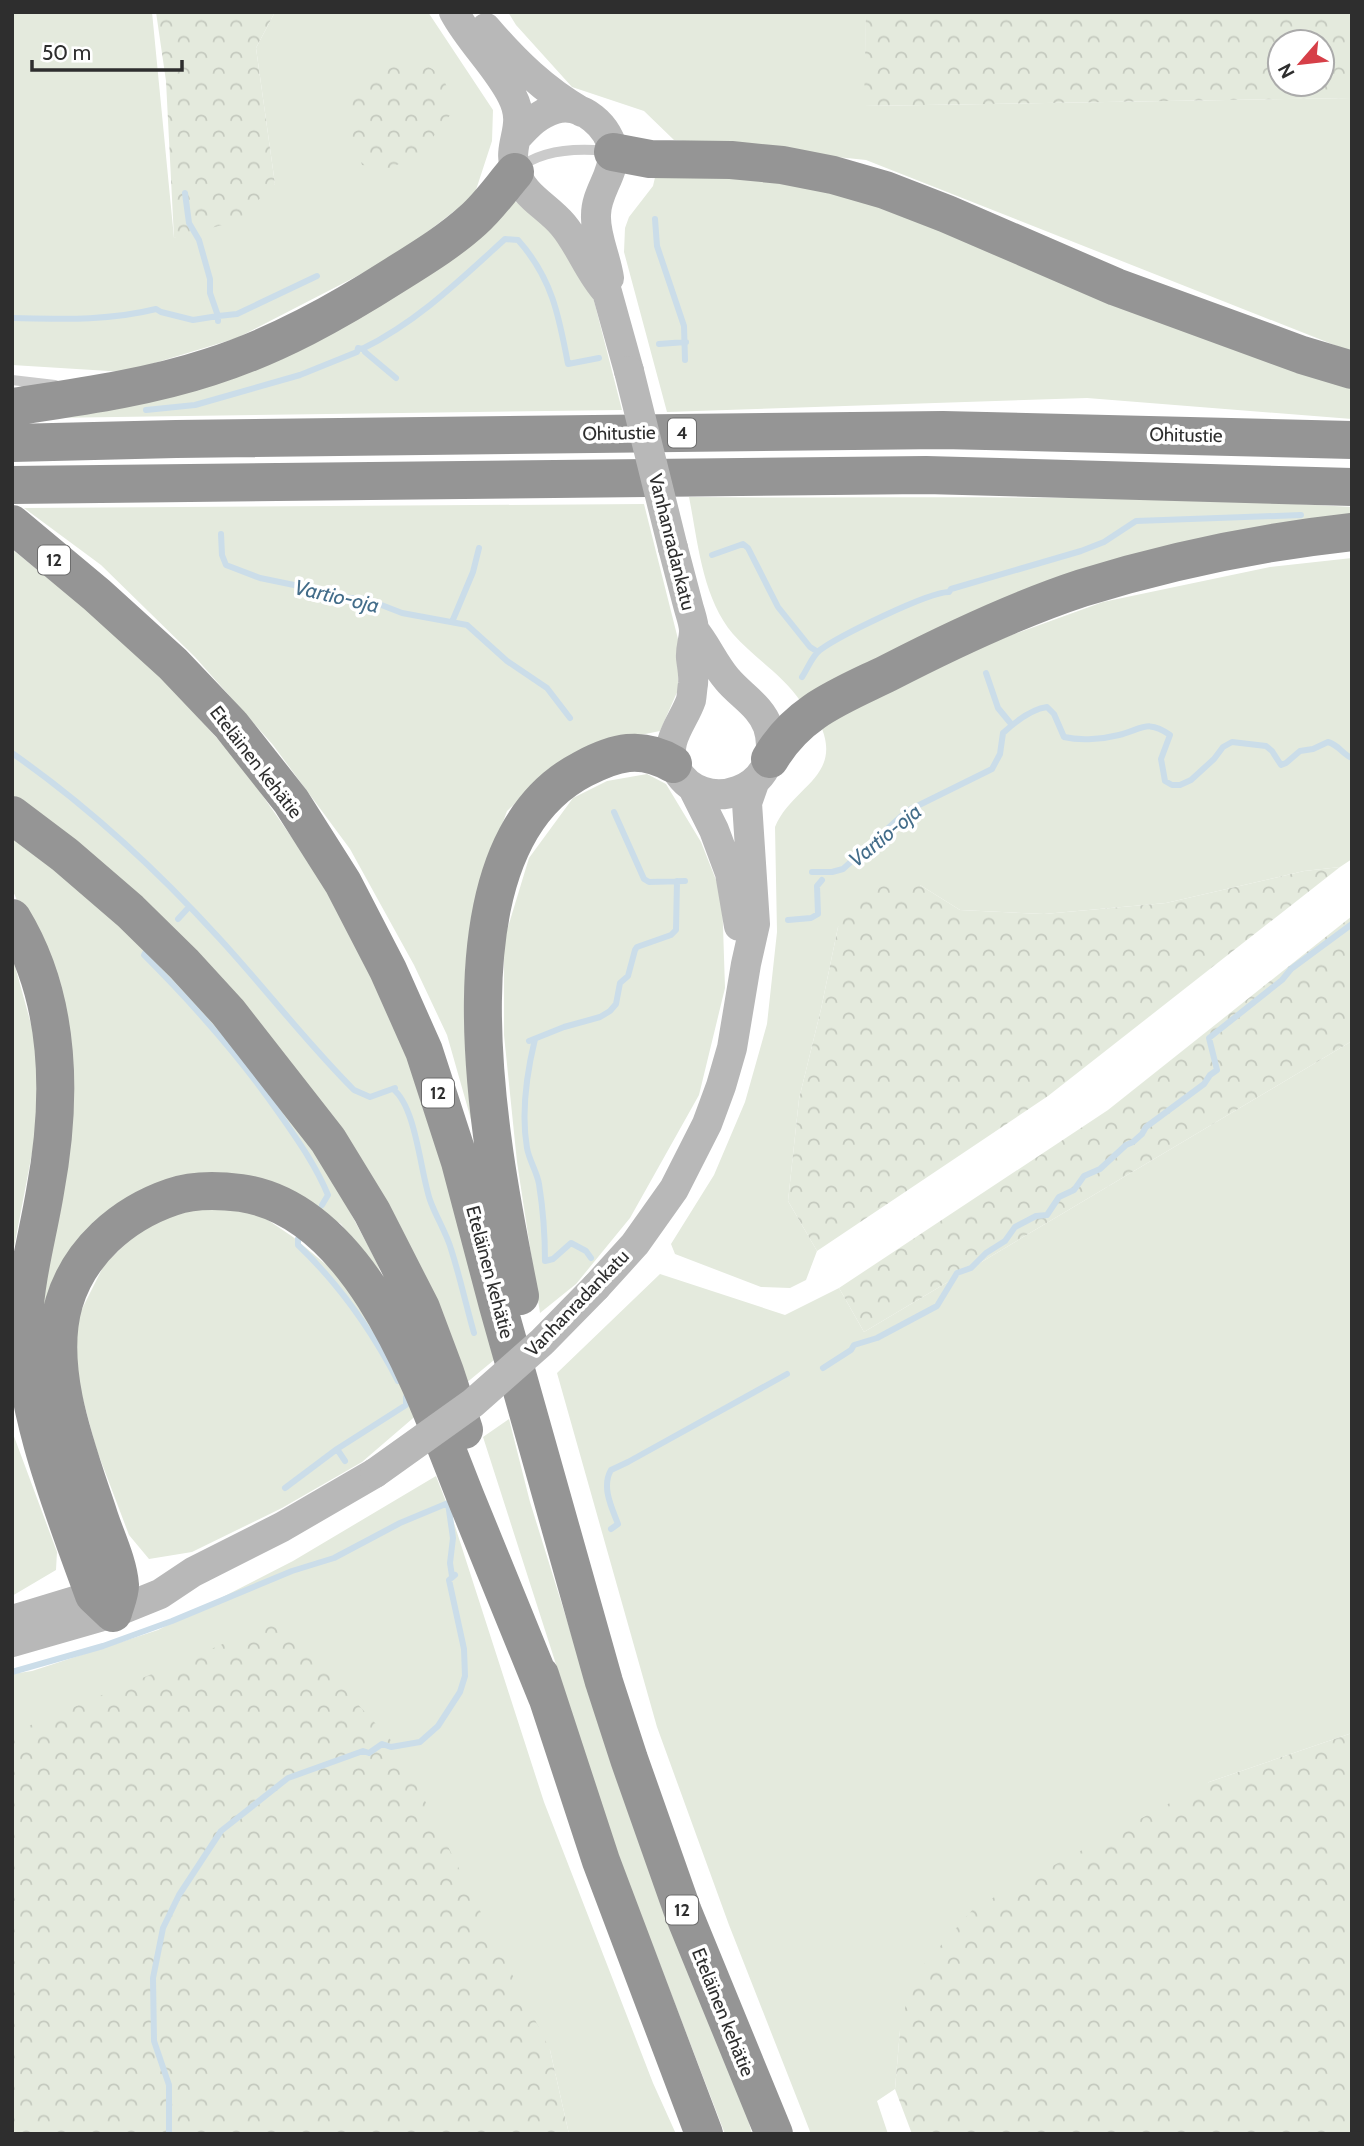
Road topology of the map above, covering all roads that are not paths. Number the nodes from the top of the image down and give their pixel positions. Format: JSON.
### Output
{"nodes":[{"id":1,"x":454,"y":12,"type":"edge"},
{"id":2,"x":473,"y":12,"type":"edge"},
{"id":3,"x":582,"y":113,"type":"junction"},
{"id":4,"x":613,"y":152,"type":"junction"},
{"id":5,"x":516,"y":155,"type":"junction"},
{"id":6,"x":607,"y":292,"type":"junction"},
{"id":7,"x":1352,"y":370,"type":"edge"},
{"id":8,"x":12,"y":380,"type":"edge"},
{"id":9,"x":99,"y":394,"type":"junction"},
{"id":10,"x":12,"y":407,"type":"edge"},
{"id":11,"x":1352,"y":440,"type":"edge"},
{"id":12,"x":12,"y":443,"type":"edge"},
{"id":13,"x":12,"y":485,"type":"edge"},
{"id":14,"x":1352,"y":487,"type":"edge"},
{"id":15,"x":12,"y":524,"type":"edge"},
{"id":16,"x":1352,"y":532,"type":"edge"},
{"id":17,"x":694,"y":630,"type":"junction"},
{"id":18,"x":762,"y":771,"type":"junction"},
{"id":19,"x":683,"y":776,"type":"junction"},
{"id":20,"x":12,"y":815,"type":"edge"},
{"id":21,"x":12,"y":918,"type":"edge"},
{"id":22,"x":746,"y":964,"type":"junction"},
{"id":23,"x":109,"y":1599,"type":"junction"},
{"id":24,"x":12,"y":1619,"type":"edge"},
{"id":25,"x":12,"y":1642,"type":"edge"},
{"id":26,"x":604,"y":1682,"type":"junction"},
{"id":27,"x":547,"y":1697,"type":"junction"},
{"id":28,"x":704,"y":2134,"type":"edge"},
{"id":29,"x":774,"y":2134,"type":"edge"}],
"edges":[{"from":1,"to":5,"type":"street"},
{"from":2,"to":3,"type":"street"},
{"from":3,"to":4,"type":"street"},
{"from":3,"to":5,"type":"street"},
{"from":4,"to":5,"type":"lane"},
{"from":4,"to":6,"type":"street","name":"Vanhanradankatu"},
{"from":4,"to":7,"type":"highway"},
{"from":5,"to":6,"type":"street","name":"Vanhanradankatu"},
{"from":5,"to":9,"type":"highway"},
{"from":6,"to":17,"type":"street","name":"Vanhanradankatu","bridge":true},
{"from":8,"to":9,"type":"lane"},
{"from":9,"to":10,"type":"highway"},
{"from":11,"to":12,"type":"highway","name":"Ohitustie","number":"4"},
{"from":13,"to":14,"type":"highway"},
{"from":15,"to":26,"type":"highway","name":"Eteläinen kehätie","number":"12"},
{"from":16,"to":18,"type":"highway"},
{"from":17,"to":18,"type":"street","name":"Vanhanradankatu"},
{"from":17,"to":19,"type":"street","name":"Vanhanradankatu"},
{"from":18,"to":19,"type":"street"},
{"from":18,"to":22,"type":"street","name":"Vanhanradankatu"},
{"from":19,"to":22,"type":"street","name":"Vanhanradankatu"},
{"from":19,"to":26,"type":"highway"},
{"from":20,"to":27,"type":"highway"},
{"from":21,"to":23,"type":"highway"},
{"from":22,"to":23,"type":"street","name":"Vanhanradankatu","bridge":true},
{"from":23,"to":24,"type":"street","name":"Vanhanradankatu"},
{"from":23,"to":25,"type":"street","name":"Vanhanradankatu"},
{"from":23,"to":27,"type":"highway"},
{"from":26,"to":29,"type":"highway","name":"Eteläinen kehätie","number":"12"},
{"from":27,"to":28,"type":"highway"}]}
